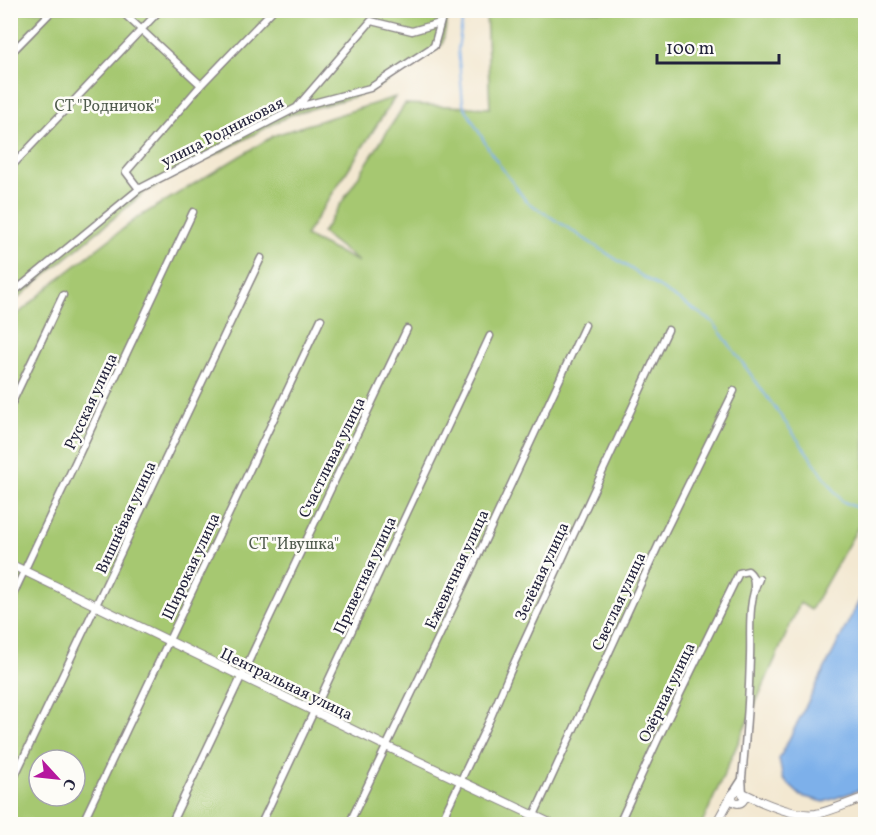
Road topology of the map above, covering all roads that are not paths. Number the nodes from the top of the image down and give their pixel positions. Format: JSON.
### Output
{"nodes":[{"id":1,"x":53,"y":10,"type":"edge"},
{"id":2,"x":120,"y":10,"type":"edge"},
{"id":3,"x":160,"y":10,"type":"edge"},
{"id":4,"x":273,"y":10,"type":"edge"},
{"id":5,"x":444,"y":10,"type":"edge"},
{"id":6,"x":440,"y":23,"type":"junction"},
{"id":7,"x":141,"y":29,"type":"junction"},
{"id":8,"x":10,"y":54,"type":"edge"},
{"id":9,"x":201,"y":85,"type":"junction"},
{"id":10,"x":298,"y":107,"type":"junction"},
{"id":11,"x":10,"y":168,"type":"edge"},
{"id":12,"x":139,"y":189,"type":"junction"},
{"id":13,"x":193,"y":212,"type":"dead end"},
{"id":14,"x":261,"y":258,"type":"dead end"},
{"id":15,"x":63,"y":295,"type":"dead end"},
{"id":16,"x":10,"y":296,"type":"edge"},
{"id":17,"x":321,"y":319,"type":"dead end"},
{"id":18,"x":585,"y":325,"type":"dead end"},
{"id":19,"x":407,"y":329,"type":"dead end"},
{"id":20,"x":669,"y":330,"type":"dead end"},
{"id":21,"x":489,"y":336,"type":"dead end"},
{"id":22,"x":734,"y":391,"type":"dead end"},
{"id":23,"x":10,"y":408,"type":"edge"},
{"id":24,"x":10,"y":564,"type":"edge"},
{"id":25,"x":25,"y":571,"type":"junction"},
{"id":26,"x":759,"y":579,"type":"dead end"},
{"id":27,"x":754,"y":588,"type":"junction"},
{"id":28,"x":10,"y":601,"type":"edge"},
{"id":29,"x":97,"y":606,"type":"junction"},
{"id":30,"x":170,"y":641,"type":"junction"},
{"id":31,"x":242,"y":675,"type":"junction"},
{"id":32,"x":315,"y":711,"type":"junction"},
{"id":33,"x":386,"y":746,"type":"junction"},
{"id":34,"x":742,"y":778,"type":"junction"},
{"id":35,"x":460,"y":781,"type":"junction"},
{"id":36,"x":10,"y":786,"type":"edge"},
{"id":37,"x":743,"y":793,"type":"junction"},
{"id":38,"x":732,"y":794,"type":"junction"},
{"id":39,"x":866,"y":797,"type":"edge"},
{"id":40,"x":760,"y":802,"type":"junction"},
{"id":41,"x":738,"y":803,"type":"junction"},
{"id":42,"x":534,"y":816,"type":"junction"},
{"id":43,"x":720,"y":816,"type":"junction"},
{"id":44,"x":82,"y":825,"type":"edge"},
{"id":45,"x":171,"y":825,"type":"edge"},
{"id":46,"x":261,"y":825,"type":"edge"},
{"id":47,"x":349,"y":825,"type":"edge"},
{"id":48,"x":440,"y":825,"type":"edge"},
{"id":49,"x":530,"y":825,"type":"edge"},
{"id":50,"x":552,"y":825,"type":"edge"},
{"id":51,"x":619,"y":825,"type":"edge"},
{"id":52,"x":716,"y":825,"type":"edge"}],
"edges":[{"from":1,"to":8,"type":"street"},
{"from":2,"to":7,"type":"street"},
{"from":3,"to":7,"type":"street"},
{"from":4,"to":9,"type":"street"},
{"from":5,"to":6,"type":"street","name":"улица Родниковая"},
{"from":6,"to":10,"type":"street","name":"улица Родниковая"},
{"from":6,"to":10,"type":"street"},
{"from":7,"to":9,"type":"street"},
{"from":7,"to":11,"type":"street"},
{"from":9,"to":12,"type":"street"},
{"from":10,"to":12,"type":"street","name":"улица Родниковая"},
{"from":12,"to":16,"type":"street","name":"улица Родниковая"},
{"from":13,"to":25,"type":"street","name":"Русская улица"},
{"from":14,"to":29,"type":"street","name":"Вишнёвая улица"},
{"from":15,"to":23,"type":"street"},
{"from":17,"to":30,"type":"street","name":"Широкая улица"},
{"from":18,"to":33,"type":"street","name":"Ежевичная улица"},
{"from":19,"to":31,"type":"street","name":"Счастливая улица"},
{"from":20,"to":35,"type":"street","name":"Зелёная улица"},
{"from":21,"to":32,"type":"street","name":"Приветная улица"},
{"from":22,"to":42,"type":"street","name":"Светлая улица"},
{"from":24,"to":25,"type":"street","name":"Центральная улица"},
{"from":25,"to":28,"type":"street","name":"Русская улица"},
{"from":25,"to":29,"type":"street","name":"Центральная улица"},
{"from":26,"to":27,"type":"street"},
{"from":27,"to":34,"type":"street"},
{"from":27,"to":51,"type":"street","name":"Озёрная улица"},
{"from":29,"to":30,"type":"street","name":"Центральная улица"},
{"from":29,"to":36,"type":"street","name":"Вишнёвая улица"},
{"from":30,"to":31,"type":"street","name":"Центральная улица"},
{"from":30,"to":44,"type":"street","name":"Широкая улица"},
{"from":31,"to":32,"type":"street","name":"Центральная улица"},
{"from":31,"to":45,"type":"street","name":"Счастливая улица"},
{"from":32,"to":33,"type":"street","name":"Центральная улица"},
{"from":32,"to":46,"type":"street","name":"Приветная улица"},
{"from":33,"to":35,"type":"street","name":"Центральная улица"},
{"from":33,"to":47,"type":"street","name":"Ежевичная улица"},
{"from":34,"to":37,"type":"street"},
{"from":34,"to":38,"type":"street"},
{"from":35,"to":42,"type":"street","name":"Центральная улица"},
{"from":35,"to":48,"type":"street","name":"Зелёная улица"},
{"from":37,"to":38,"type":"street"},
{"from":37,"to":40,"type":"street"},
{"from":37,"to":41,"type":"street"},
{"from":38,"to":41,"type":"street"},
{"from":38,"to":43,"type":"street"},
{"from":39,"to":40,"type":"street"},
{"from":40,"to":41,"type":"street"},
{"from":41,"to":43,"type":"street"},
{"from":42,"to":49,"type":"street","name":"Светлая улица"},
{"from":42,"to":50,"type":"street","name":"Центральная улица"},
{"from":43,"to":52,"type":"street"}]}
